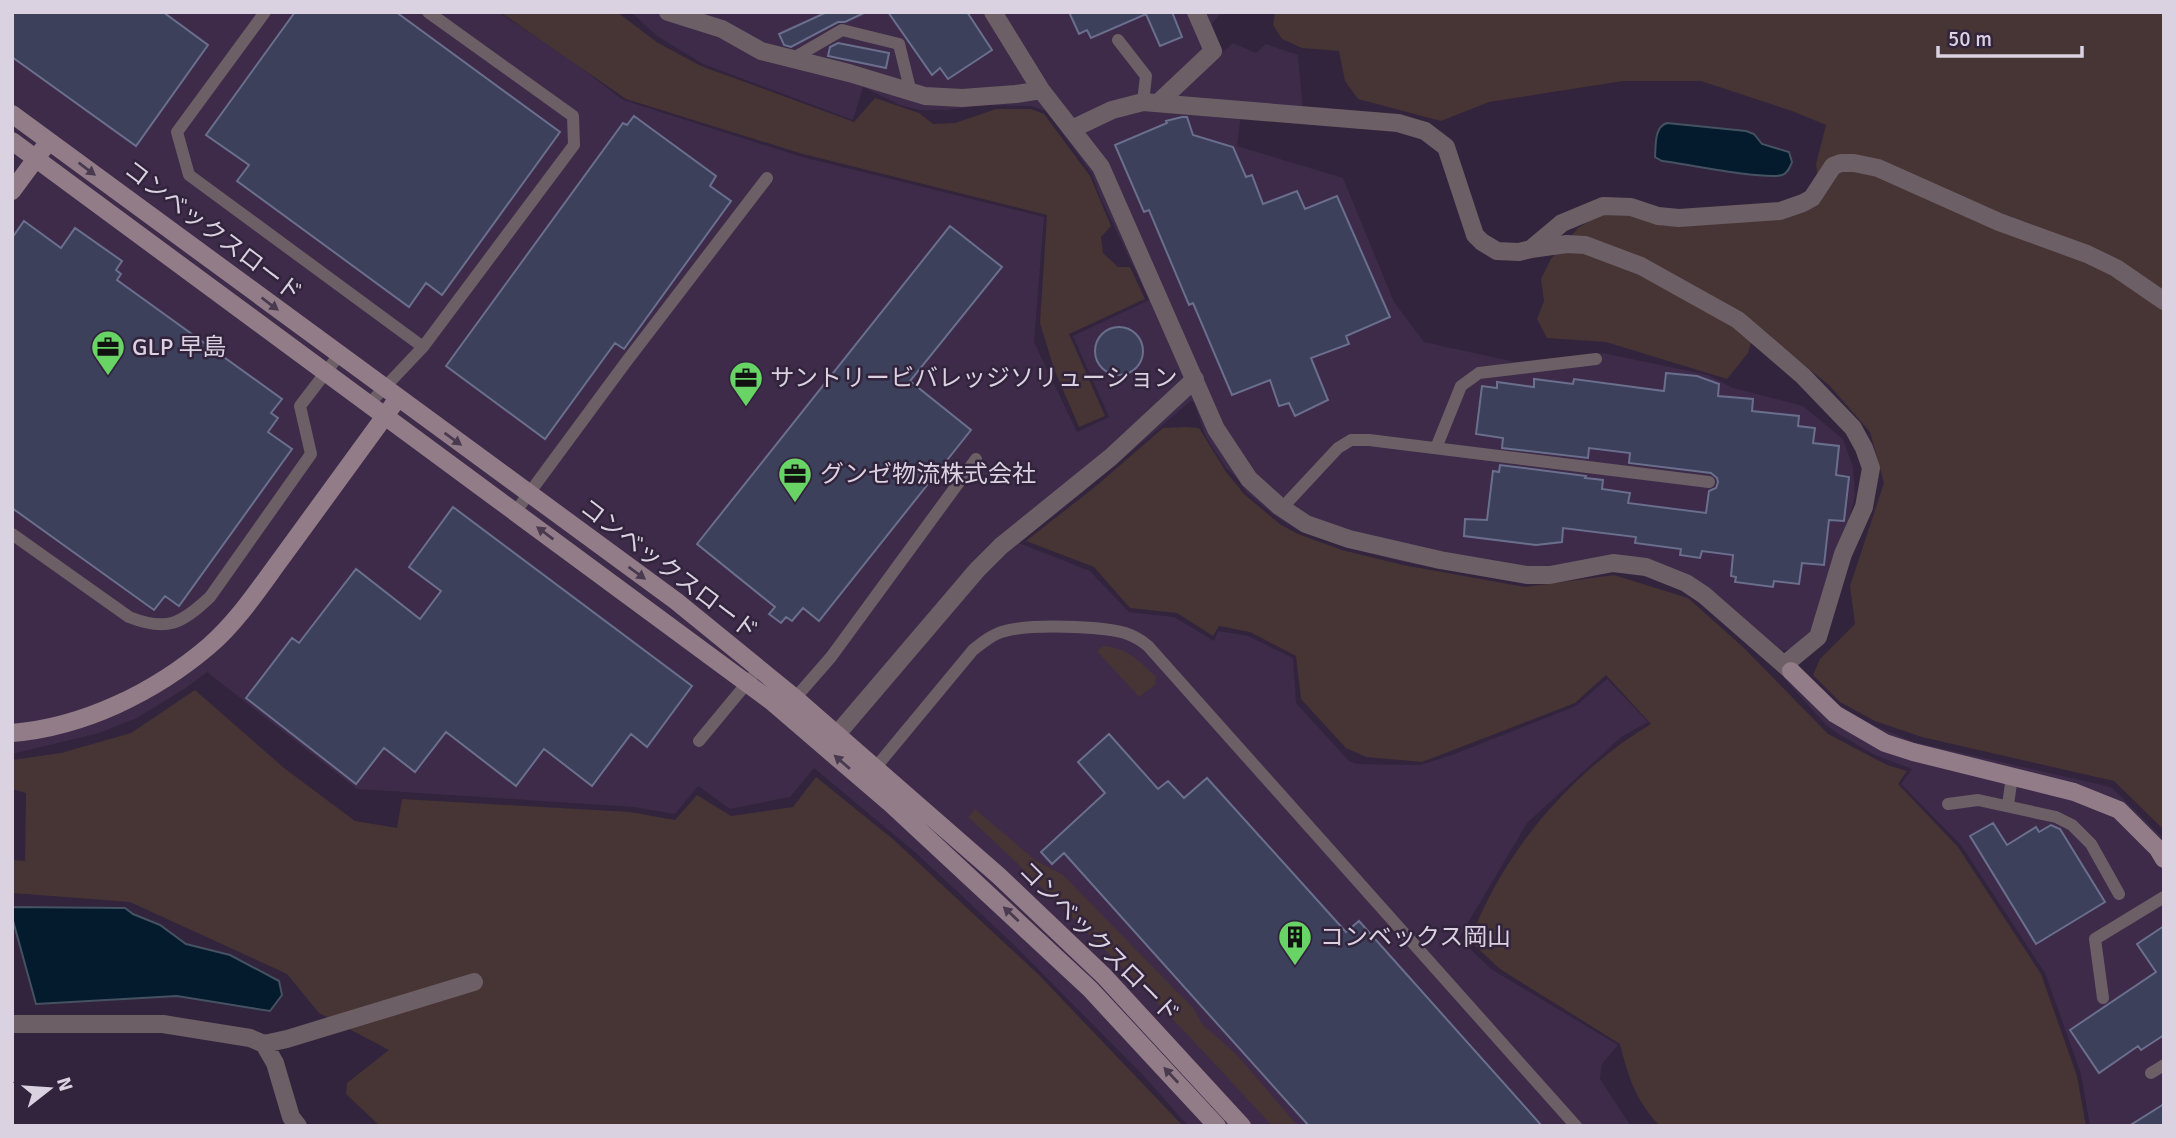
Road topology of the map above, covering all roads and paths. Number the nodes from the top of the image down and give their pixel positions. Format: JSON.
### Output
{"nodes":[{"id":1,"x":265,"y":12,"type":"edge"},
{"id":2,"x":428,"y":12,"type":"edge"},
{"id":3,"x":668,"y":12,"type":"edge"},
{"id":4,"x":993,"y":12,"type":"edge"},
{"id":5,"x":1196,"y":12,"type":"edge"},
{"id":6,"x":1118,"y":40,"type":"dead end"},
{"id":7,"x":792,"y":59,"type":"junction"},
{"id":8,"x":1041,"y":90,"type":"junction"},
{"id":9,"x":911,"y":93,"type":"junction"},
{"id":10,"x":1151,"y":102,"type":"junction"},
{"id":11,"x":12,"y":114,"type":"edge"},
{"id":12,"x":1072,"y":129,"type":"junction"},
{"id":13,"x":12,"y":141,"type":"edge"},
{"id":14,"x":49,"y":141,"type":"junction"},
{"id":15,"x":36,"y":159,"type":"junction"},
{"id":16,"x":767,"y":178,"type":"dead end"},
{"id":17,"x":12,"y":191,"type":"edge"},
{"id":18,"x":1531,"y":249,"type":"junction"},
{"id":19,"x":2164,"y":301,"type":"edge"},
{"id":20,"x":423,"y":347,"type":"junction"},
{"id":21,"x":339,"y":355,"type":"junction"},
{"id":22,"x":1596,"y":359,"type":"dead end"},
{"id":23,"x":326,"y":372,"type":"junction"},
{"id":24,"x":1195,"y":379,"type":"junction"},
{"id":25,"x":391,"y":394,"type":"junction"},
{"id":26,"x":370,"y":403,"type":"junction"},
{"id":27,"x":386,"y":415,"type":"junction"},
{"id":28,"x":1436,"y":448,"type":"junction"},
{"id":29,"x":976,"y":460,"type":"dead end"},
{"id":30,"x":1709,"y":482,"type":"dead end"},
{"id":31,"x":529,"y":494,"type":"junction"},
{"id":32,"x":1282,"y":508,"type":"junction"},
{"id":33,"x":516,"y":512,"type":"junction"},
{"id":34,"x":12,"y":534,"type":"edge"},
{"id":35,"x":1788,"y":668,"type":"junction"},
{"id":36,"x":759,"y":669,"type":"junction"},
{"id":37,"x":747,"y":683,"type":"junction"},
{"id":38,"x":789,"y":704,"type":"junction"},
{"id":39,"x":12,"y":733,"type":"edge"},
{"id":40,"x":838,"y":733,"type":"junction"},
{"id":41,"x":699,"y":741,"type":"dead end"},
{"id":42,"x":876,"y":767,"type":"junction"},
{"id":43,"x":2012,"y":776,"type":"junction"},
{"id":44,"x":1948,"y":804,"type":"dead end"},
{"id":45,"x":2008,"y":805,"type":"junction"},
{"id":46,"x":2164,"y":859,"type":"edge"},
{"id":47,"x":2119,"y":894,"type":"dead end"},
{"id":48,"x":2164,"y":897,"type":"edge"},
{"id":49,"x":474,"y":982,"type":"dead end"},
{"id":50,"x":2102,"y":998,"type":"dead end"},
{"id":51,"x":12,"y":1024,"type":"edge"},
{"id":52,"x":264,"y":1044,"type":"junction"},
{"id":53,"x":2164,"y":1065,"type":"edge"},
{"id":54,"x":2151,"y":1073,"type":"dead end"},
{"id":55,"x":292,"y":1123,"type":"edge"},
{"id":56,"x":1217,"y":1126,"type":"edge"},
{"id":57,"x":1242,"y":1126,"type":"edge"},
{"id":58,"x":1576,"y":1126,"type":"edge"}],
"edges":[{"from":1,"to":20,"type":"lane"},
{"from":2,"to":20,"type":"lane"},
{"from":3,"to":7,"type":"street"},
{"from":4,"to":8,"type":"street"},
{"from":5,"to":10,"type":"street"},
{"from":6,"to":10,"type":"lane"},
{"from":7,"to":9,"type":"street"},
{"from":7,"to":9,"type":"lane"},
{"from":8,"to":9,"type":"street"},
{"from":8,"to":12,"type":"street"},
{"from":10,"to":12,"type":"street"},
{"from":10,"to":18,"type":"street"},
{"from":11,"to":14,"type":"street","name":"コンベックスロード"},
{"from":12,"to":24,"type":"street"},
{"from":13,"to":15,"type":"street","name":"コンベックスロード"},
{"from":14,"to":15,"type":"street"},
{"from":14,"to":21,"type":"street","name":"コンベックスロード","one_way":true},
{"from":15,"to":17,"type":"street"},
{"from":15,"to":23,"type":"street","name":"コンベックスロード"},
{"from":16,"to":31,"type":"lane"},
{"from":18,"to":19,"type":"street"},
{"from":18,"to":35,"type":"street"},
{"from":20,"to":25,"type":"lane"},
{"from":21,"to":23,"type":"lane"},
{"from":21,"to":25,"type":"street","name":"コンベックスロード"},
{"from":22,"to":28,"type":"lane"},
{"from":23,"to":26,"type":"street","name":"コンベックスロード"},
{"from":23,"to":34,"type":"lane"},
{"from":24,"to":32,"type":"street"},
{"from":24,"to":40,"type":"street"},
{"from":25,"to":26,"type":"lane"},
{"from":25,"to":27,"type":"street"},
{"from":25,"to":31,"type":"street","name":"コンベックスロード","one_way":true},
{"from":26,"to":27,"type":"street","name":"コンベックスロード"},
{"from":27,"to":33,"type":"street","name":"コンベックスロード"},
{"from":27,"to":39,"type":"street"},
{"from":28,"to":30,"type":"lane"},
{"from":28,"to":32,"type":"lane"},
{"from":29,"to":38,"type":"lane"},
{"from":31,"to":33,"type":"lane"},
{"from":31,"to":36,"type":"street","name":"コンベックスロード","one_way":true},
{"from":32,"to":35,"type":"street"},
{"from":37,"to":33,"type":"street","name":"コンベックスロード","one_way":true},
{"from":35,"to":43,"type":"street"},
{"from":36,"to":37,"type":"lane"},
{"from":36,"to":38,"type":"street","name":"コンベックスロード"},
{"from":37,"to":38,"type":"street","name":"コンベックスロード"},
{"from":37,"to":41,"type":"lane"},
{"from":38,"to":40,"type":"street","name":"コンベックスロード"},
{"from":56,"to":38,"type":"street","name":"コンベックスロード","one_way":true},
{"from":40,"to":42,"type":"street","name":"コンベックスロード"},
{"from":42,"to":57,"type":"street","name":"コンベックスロード"},
{"from":42,"to":58,"type":"lane"},
{"from":43,"to":45,"type":"lane"},
{"from":43,"to":46,"type":"street"},
{"from":44,"to":45,"type":"lane"},
{"from":45,"to":47,"type":"lane"},
{"from":48,"to":50,"type":"lane"},
{"from":49,"to":52,"type":"street"},
{"from":51,"to":52,"type":"street"},
{"from":52,"to":55,"type":"street"},
{"from":53,"to":54,"type":"lane"}]}
